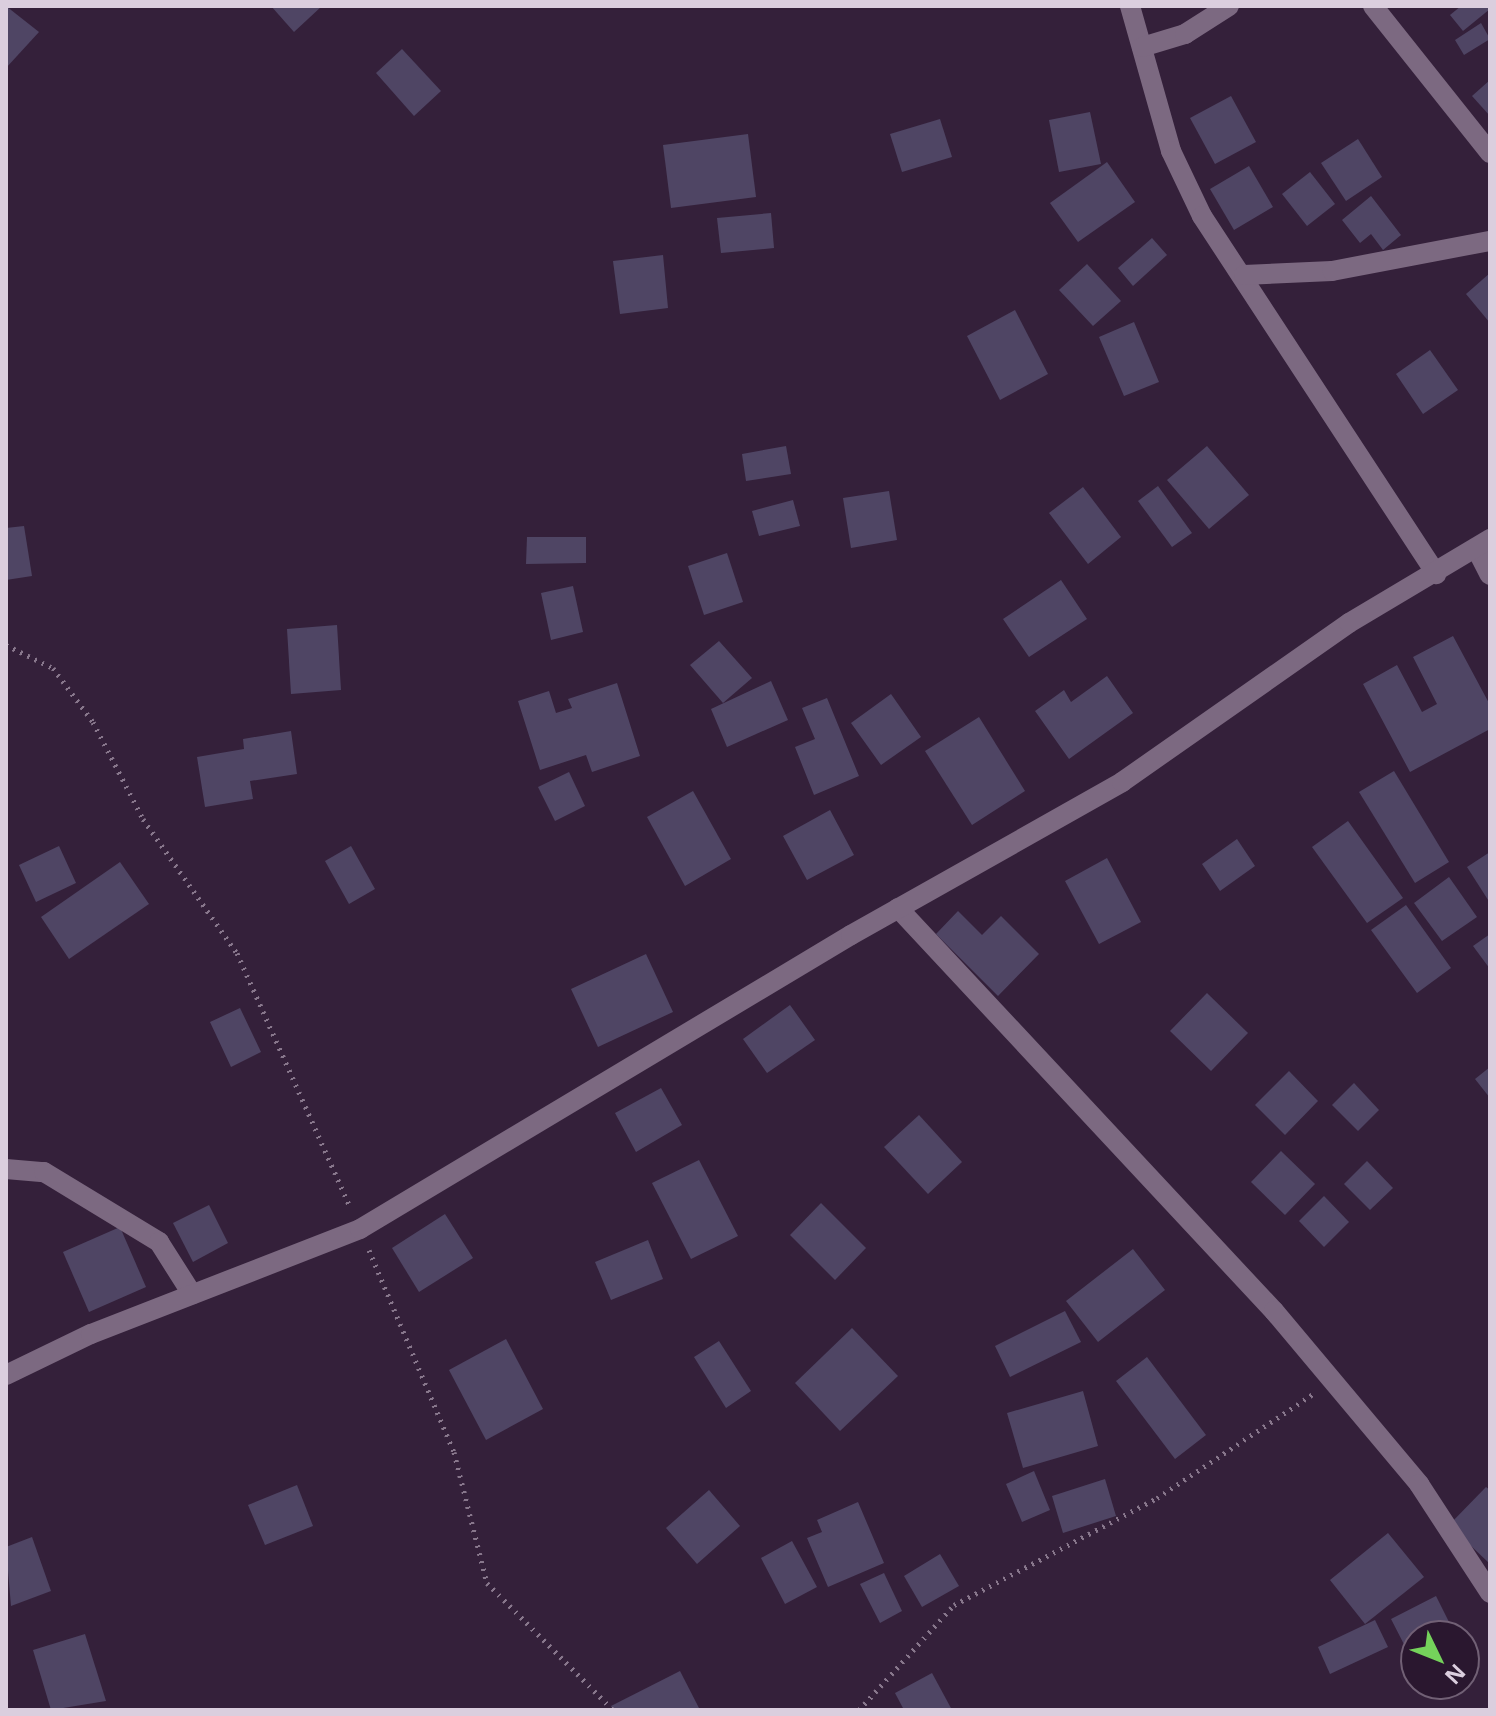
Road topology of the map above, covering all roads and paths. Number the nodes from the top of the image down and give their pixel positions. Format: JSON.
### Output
{"nodes":[{"id":1,"x":1130,"y":6,"type":"edge"},
{"id":2,"x":1229,"y":6,"type":"edge"},
{"id":3,"x":1373,"y":6,"type":"edge"},
{"id":4,"x":1142,"y":47,"type":"junction"},
{"id":5,"x":1490,"y":153,"type":"edge"},
{"id":6,"x":1490,"y":241,"type":"edge"},
{"id":7,"x":1244,"y":275,"type":"junction"},
{"id":8,"x":1483,"y":544,"type":"edge"},
{"id":9,"x":1436,"y":574,"type":"junction"},
{"id":10,"x":1490,"y":575,"type":"edge"},
{"id":11,"x":6,"y":645,"type":"edge"},
{"id":12,"x":898,"y":908,"type":"junction"},
{"id":13,"x":6,"y":1169,"type":"edge"},
{"id":14,"x":360,"y":1229,"type":"junction"},
{"id":15,"x":192,"y":1294,"type":"junction"},
{"id":16,"x":6,"y":1375,"type":"edge"},
{"id":17,"x":1332,"y":1382,"type":"junction"},
{"id":18,"x":1490,"y":1593,"type":"edge"},
{"id":19,"x":613,"y":1710,"type":"edge"},
{"id":20,"x":859,"y":1710,"type":"edge"}],
"edges":[{"from":1,"to":4,"type":"street"},
{"from":2,"to":4,"type":"street"},
{"from":3,"to":5,"type":"street"},
{"from":4,"to":7,"type":"street"},
{"from":6,"to":7,"type":"street"},
{"from":7,"to":9,"type":"street"},
{"from":8,"to":9,"type":"street"},
{"from":8,"to":10,"type":"street"},
{"from":9,"to":12,"type":"street"},
{"from":11,"to":14,"type":"path"},
{"from":12,"to":14,"type":"street"},
{"from":12,"to":17,"type":"street"},
{"from":13,"to":15,"type":"street"},
{"from":14,"to":15,"type":"street"},
{"from":14,"to":19,"type":"path"},
{"from":15,"to":16,"type":"street"},
{"from":17,"to":18,"type":"street"},
{"from":17,"to":20,"type":"path"}]}
